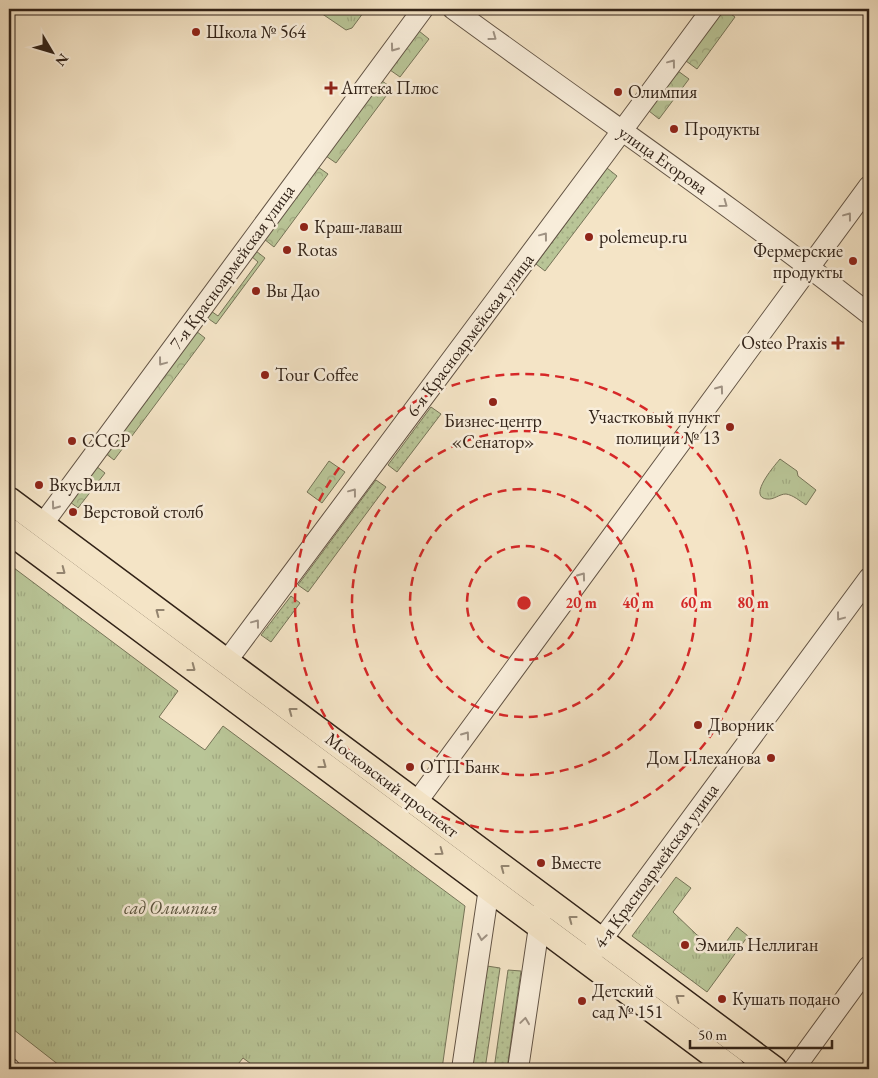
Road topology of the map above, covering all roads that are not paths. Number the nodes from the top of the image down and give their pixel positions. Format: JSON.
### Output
{"nodes":[{"id":1,"x":423,"y":9,"type":"edge"},
{"id":2,"x":453,"y":9,"type":"edge"},
{"id":3,"x":712,"y":9,"type":"edge"},
{"id":4,"x":622,"y":131,"type":"junction"},
{"id":5,"x":869,"y":186,"type":"edge"},
{"id":6,"x":810,"y":268,"type":"junction"},
{"id":7,"x":869,"y":314,"type":"edge"},
{"id":8,"x":9,"y":500,"type":"edge"},
{"id":9,"x":42,"y":525,"type":"junction"},
{"id":10,"x":9,"y":531,"type":"edge"},
{"id":11,"x":869,"y":578,"type":"edge"},
{"id":12,"x":226,"y":662,"type":"junction"},
{"id":13,"x":416,"y":803,"type":"junction"},
{"id":14,"x":489,"y":888,"type":"junction"},
{"id":15,"x":543,"y":897,"type":"junction"},
{"id":16,"x":539,"y":926,"type":"junction"},
{"id":17,"x":601,"y":940,"type":"junction"},
{"id":18,"x":586,"y":960,"type":"junction"},
{"id":19,"x":869,"y":966,"type":"edge"},
{"id":20,"x":462,"y":1069,"type":"edge"},
{"id":21,"x":518,"y":1069,"type":"edge"},
{"id":22,"x":732,"y":1069,"type":"edge"},
{"id":23,"x":774,"y":1069,"type":"edge"},
{"id":24,"x":794,"y":1069,"type":"edge"}],
"edges":[{"from":1,"to":9,"type":"street","name":"7-я Красноармейская улица","one_way":true},
{"from":2,"to":4,"type":"street","name":"улица Егорова","one_way":true},
{"from":4,"to":3,"type":"street","name":"6-я Красноармейская улица","one_way":true},
{"from":4,"to":6,"type":"street","name":"улица Егорова","one_way":true},
{"from":12,"to":4,"type":"street","name":"6-я Красноармейская улица","one_way":true},
{"from":6,"to":5,"type":"street","one_way":true},
{"from":6,"to":7,"type":"street","name":"улица Егорова"},
{"from":13,"to":6,"type":"street","one_way":true},
{"from":8,"to":9,"type":"main road","name":"Московский проспект"},
{"from":12,"to":9,"type":"main road","name":"Московский проспект","one_way":true},
{"from":10,"to":14,"type":"main road","name":"Московский проспект","one_way":true},
{"from":11,"to":17,"type":"street","name":"4-я Красноармейская улица","one_way":true},
{"from":13,"to":12,"type":"main road","name":"Московский проспект","one_way":true},
{"from":15,"to":13,"type":"main road","name":"Московский проспект","one_way":true},
{"from":14,"to":16,"type":"main road","name":"Московский проспект"},
{"from":14,"to":20,"type":"street","one_way":true},
{"from":15,"to":16,"type":"street"},
{"from":17,"to":15,"type":"main road","name":"Московский проспект","one_way":true},
{"from":16,"to":18,"type":"main road","name":"Московский проспект"},
{"from":21,"to":16,"type":"street","one_way":true},
{"from":17,"to":18,"type":"street","name":"4-я Красноармейская улица"},
{"from":23,"to":17,"type":"main road","name":"Московский проспект","one_way":true},
{"from":18,"to":22,"type":"main road","name":"Московский проспект"},
{"from":19,"to":24,"type":"street"}]}
